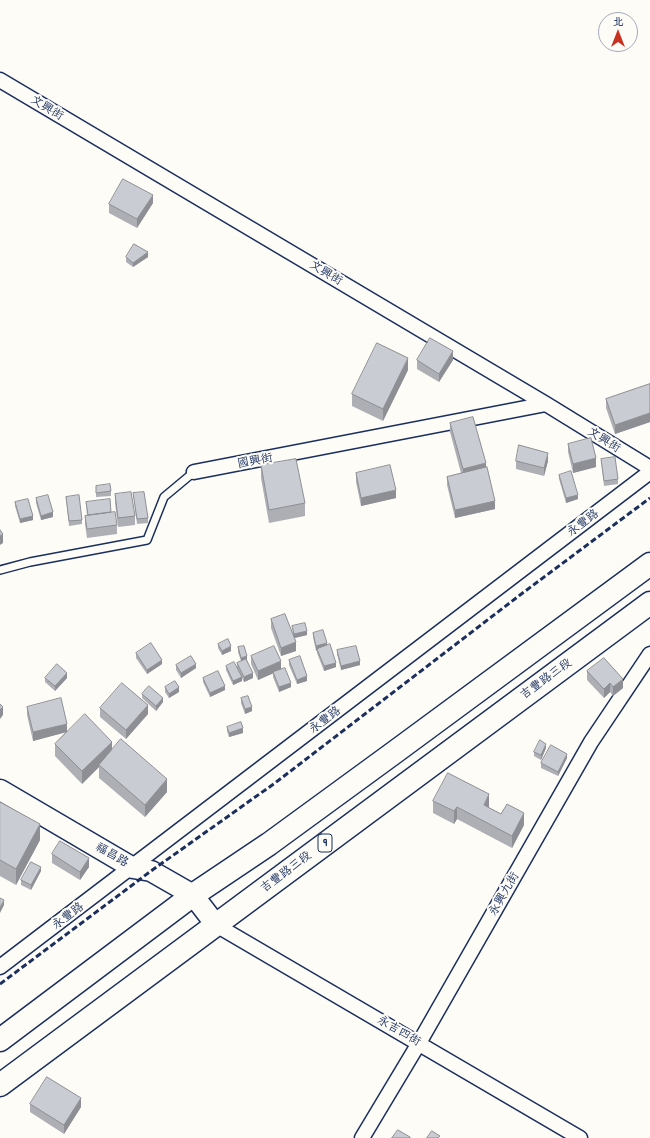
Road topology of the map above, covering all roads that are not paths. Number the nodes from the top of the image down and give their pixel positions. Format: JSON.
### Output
{"nodes":[{"id":1,"x":0,"y":80,"type":"edge"},
{"id":2,"x":546,"y":404,"type":"junction"},
{"id":3,"x":650,"y":468,"type":"edge"},
{"id":4,"x":194,"y":472,"type":"joint"},
{"id":5,"x":650,"y":472,"type":"edge"},
{"id":6,"x":650,"y":564,"type":"edge"},
{"id":7,"x":0,"y":570,"type":"edge"},
{"id":8,"x":650,"y":603,"type":"edge"},
{"id":9,"x":650,"y":654,"type":"edge"},
{"id":10,"x":0,"y":790,"type":"edge"},
{"id":11,"x":133,"y":868,"type":"junction"},
{"id":12,"x":193,"y":895,"type":"junction"},
{"id":13,"x":216,"y":925,"type":"junction"},
{"id":14,"x":0,"y":967,"type":"edge"},
{"id":15,"x":0,"y":1040,"type":"edge"},
{"id":16,"x":419,"y":1043,"type":"junction"},
{"id":17,"x":0,"y":1085,"type":"edge"},
{"id":18,"x":362,"y":1138,"type":"edge"},
{"id":19,"x":580,"y":1138,"type":"edge"}],
"edges":[{"from":1,"to":2,"type":"street","name":"文興街"},
{"from":2,"to":3,"type":"street","name":"文興街"},
{"from":2,"to":4,"type":"street","name":"國興街"},
{"from":4,"to":7,"type":"lane","name":"國興街"},
{"from":5,"to":11,"type":"street","name":"永豐路"},
{"from":6,"to":12,"type":"main road"},
{"from":8,"to":13,"type":"main road","name":"吉豐路三段","number":"9"},
{"from":9,"to":16,"type":"street","name":"永興九街"},
{"from":10,"to":11,"type":"street","name":"福昌路"},
{"from":11,"to":12,"type":"street","name":"福昌路"},
{"from":11,"to":14,"type":"street","name":"永豐路"},
{"from":12,"to":13,"type":"street","name":"福昌路"},
{"from":12,"to":15,"type":"main road"},
{"from":13,"to":16,"type":"street","name":"永吉四街"},
{"from":13,"to":17,"type":"main road","name":"吉豐路三段","number":"9"},
{"from":16,"to":18,"type":"street","name":"永興九街"},
{"from":16,"to":19,"type":"street","name":"永吉四街"}]}
